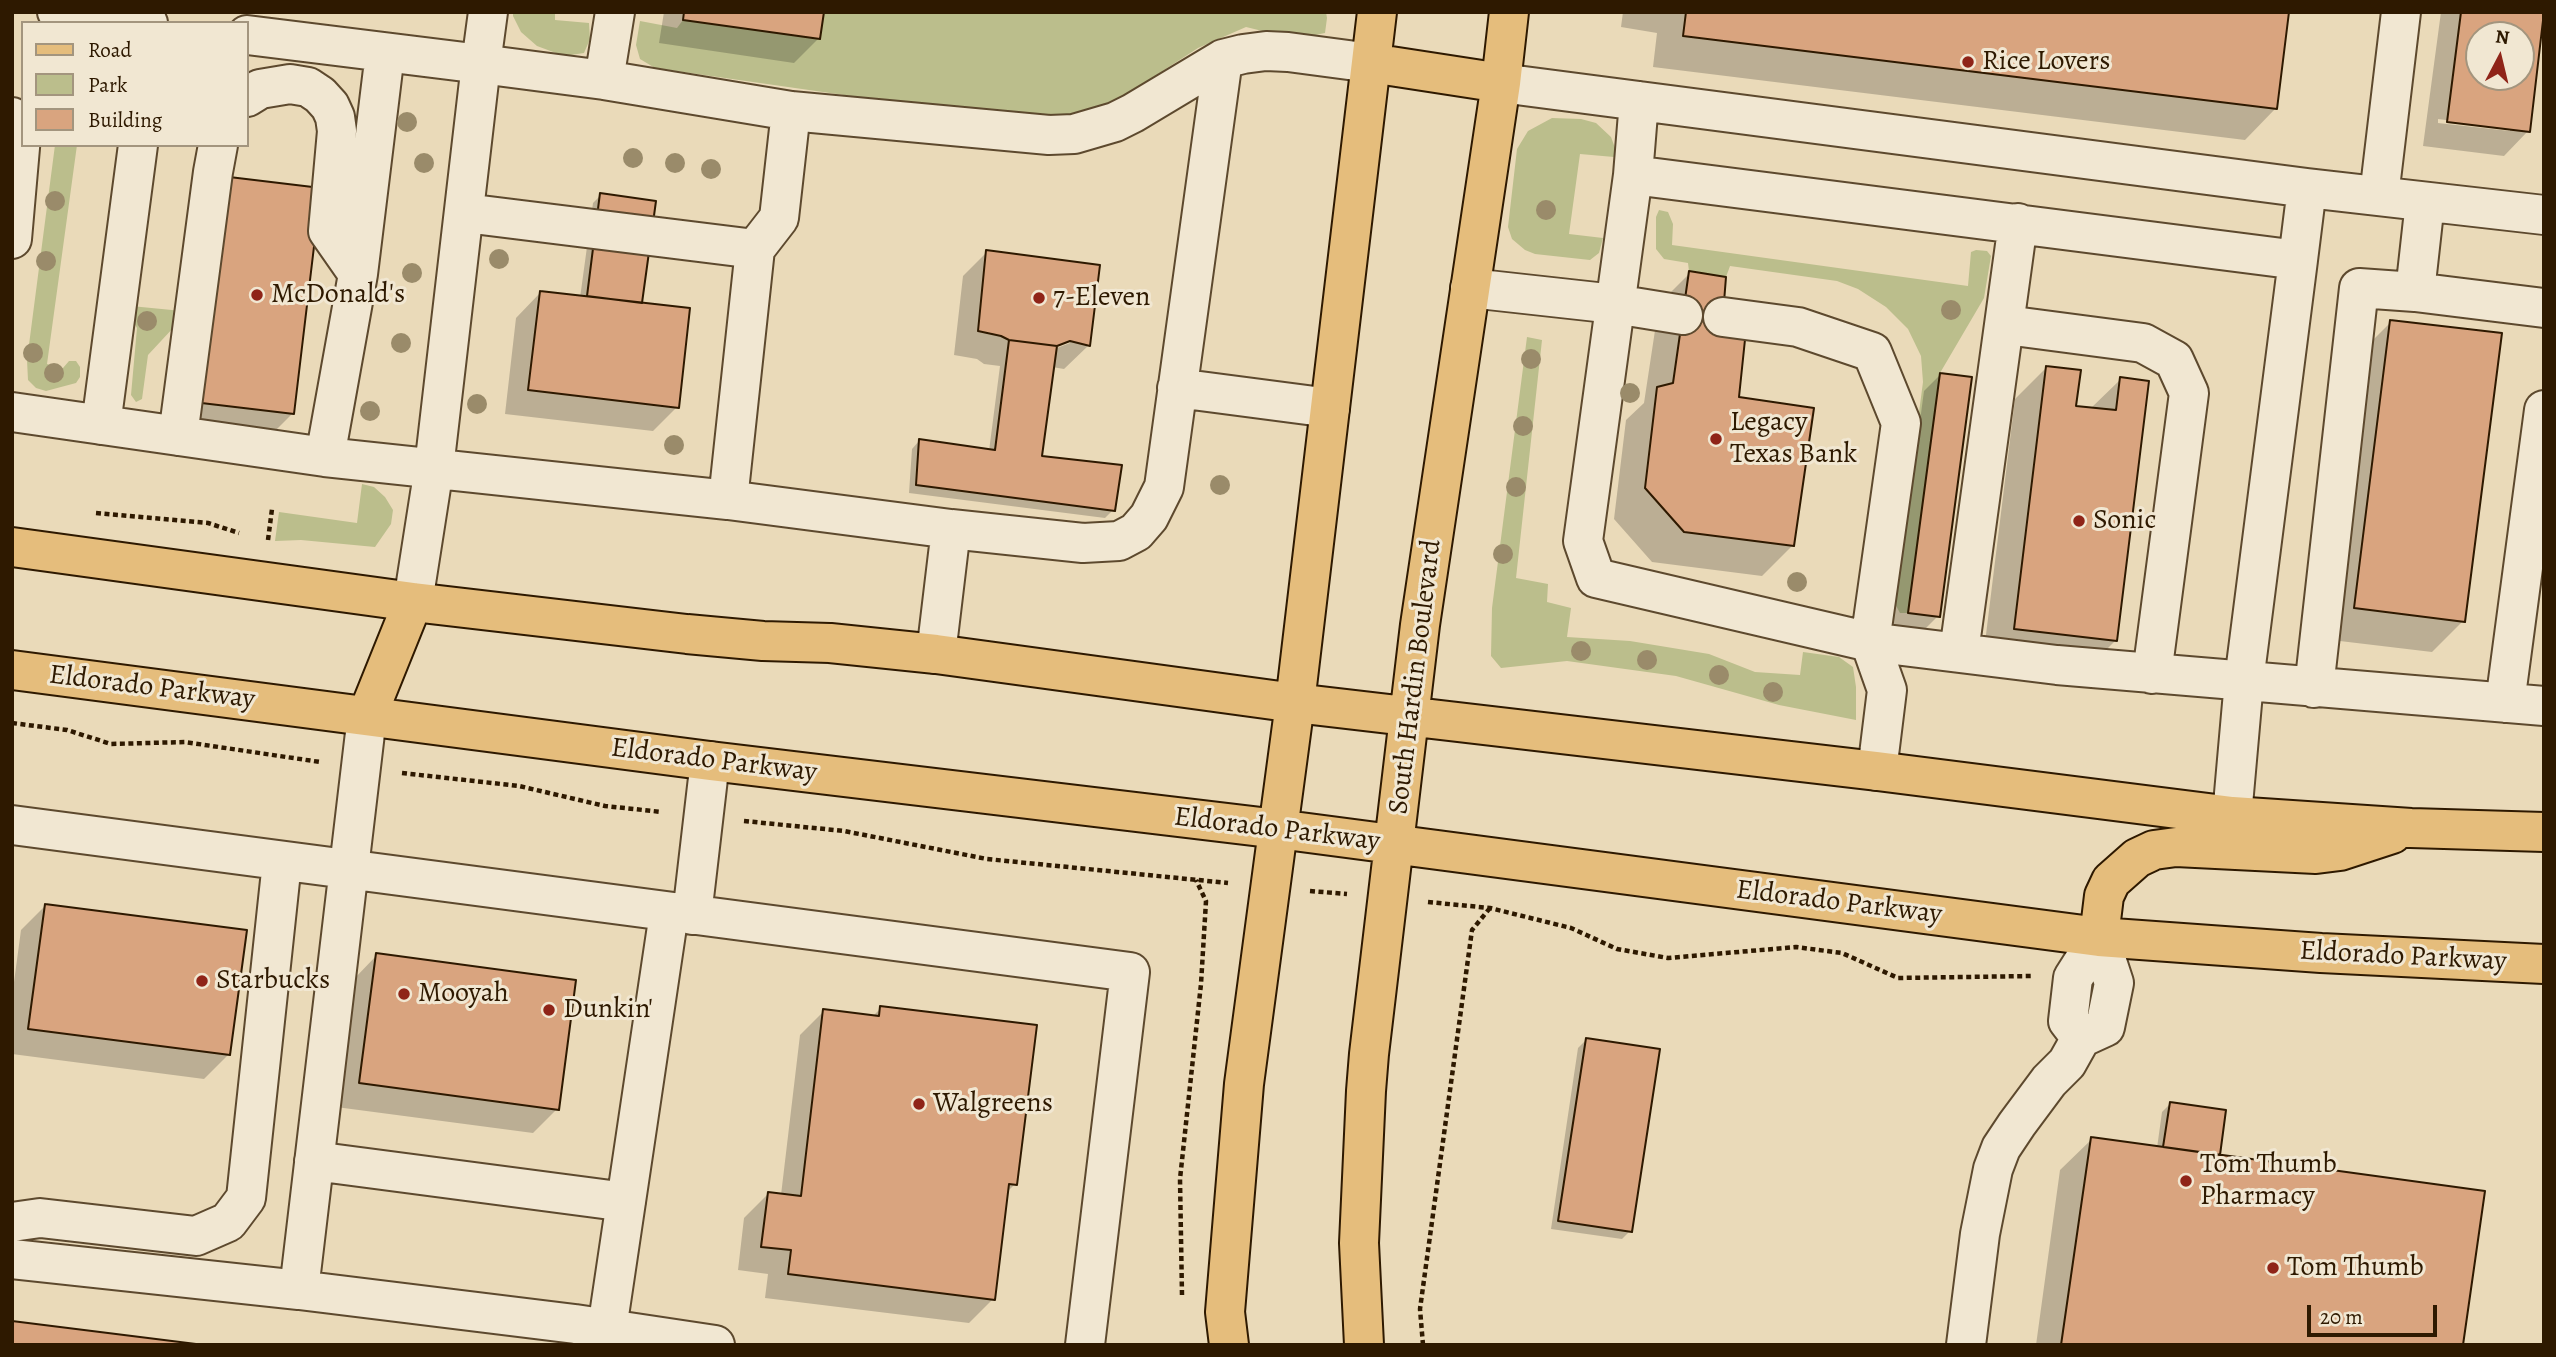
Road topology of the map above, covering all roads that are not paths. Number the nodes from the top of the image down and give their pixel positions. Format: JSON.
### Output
{"nodes":[{"id":1,"x":57,"y":12,"type":"edge"},
{"id":2,"x":488,"y":12,"type":"edge"},
{"id":3,"x":615,"y":12,"type":"edge"},
{"id":4,"x":1377,"y":12,"type":"edge"},
{"id":5,"x":1509,"y":12,"type":"edge"},
{"id":6,"x":2401,"y":12,"type":"edge"},
{"id":7,"x":131,"y":21,"type":"edge"},
{"id":8,"x":248,"y":35,"type":"edge"},
{"id":9,"x":385,"y":53,"type":"junction"},
{"id":10,"x":1223,"y":59,"type":"junction"},
{"id":11,"x":1371,"y":63,"type":"junction"},
{"id":12,"x":481,"y":64,"type":"junction"},
{"id":13,"x":604,"y":80,"type":"junction"},
{"id":14,"x":1501,"y":83,"type":"junction"},
{"id":15,"x":248,"y":96,"type":"edge"},
{"id":16,"x":1639,"y":101,"type":"junction"},
{"id":17,"x":791,"y":111,"type":"junction"},
{"id":18,"x":21,"y":136,"type":"edge"},
{"id":19,"x":138,"y":147,"type":"edge"},
{"id":20,"x":218,"y":147,"type":"edge"},
{"id":21,"x":1633,"y":175,"type":"junction"},
{"id":22,"x":2307,"y":188,"type":"junction"},
{"id":23,"x":2379,"y":196,"type":"junction"},
{"id":24,"x":2425,"y":202,"type":"junction"},
{"id":25,"x":465,"y":214,"type":"junction"},
{"id":26,"x":2544,"y":215,"type":"edge"},
{"id":27,"x":2018,"y":223,"type":"junction"},
{"id":28,"x":12,"y":239,"type":"edge"},
{"id":29,"x":755,"y":249,"type":"junction"},
{"id":30,"x":2298,"y":260,"type":"junction"},
{"id":31,"x":358,"y":274,"type":"junction"},
{"id":32,"x":1470,"y":288,"type":"junction"},
{"id":33,"x":2415,"y":292,"type":"junction"},
{"id":34,"x":1615,"y":304,"type":"junction"},
{"id":35,"x":2544,"y":308,"type":"edge"},
{"id":36,"x":1683,"y":315,"type":"dead end"},
{"id":37,"x":1723,"y":317,"type":"dead end"},
{"id":38,"x":2006,"y":325,"type":"junction"},
{"id":39,"x":1177,"y":388,"type":"junction"},
{"id":40,"x":1330,"y":408,"type":"junction"},
{"id":41,"x":2544,"y":410,"type":"edge"},
{"id":42,"x":12,"y":412,"type":"edge"},
{"id":43,"x":101,"y":425,"type":"junction"},
{"id":44,"x":178,"y":436,"type":"junction"},
{"id":45,"x":325,"y":457,"type":"junction"},
{"id":46,"x":434,"y":468,"type":"junction"},
{"id":47,"x":728,"y":500,"type":"junction"},
{"id":48,"x":951,"y":529,"type":"junction"},
{"id":49,"x":12,"y":547,"type":"edge"},
{"id":50,"x":414,"y":602,"type":"junction"},
{"id":51,"x":1870,"y":642,"type":"junction"},
{"id":52,"x":1959,"y":652,"type":"junction"},
{"id":53,"x":936,"y":654,"type":"junction"},
{"id":54,"x":12,"y":670,"type":"edge"},
{"id":55,"x":2152,"y":674,"type":"junction"},
{"id":56,"x":2244,"y":681,"type":"junction"},
{"id":57,"x":2314,"y":688,"type":"junction"},
{"id":58,"x":1295,"y":703,"type":"junction"},
{"id":59,"x":2505,"y":703,"type":"junction"},
{"id":60,"x":2544,"y":706,"type":"edge"},
{"id":61,"x":367,"y":716,"type":"junction"},
{"id":62,"x":1409,"y":716,"type":"junction"},
{"id":63,"x":710,"y":761,"type":"junction"},
{"id":64,"x":1877,"y":771,"type":"junction"},
{"id":65,"x":2232,"y":816,"type":"junction"},
{"id":66,"x":12,"y":825,"type":"edge"},
{"id":67,"x":2411,"y":828,"type":"junction"},
{"id":68,"x":1278,"y":829,"type":"junction"},
{"id":69,"x":2544,"y":832,"type":"edge"},
{"id":70,"x":1394,"y":845,"type":"junction"},
{"id":71,"x":282,"y":862,"type":"junction"},
{"id":72,"x":348,"y":871,"type":"junction"},
{"id":73,"x":680,"y":914,"type":"junction"},
{"id":74,"x":2099,"y":937,"type":"junction"},
{"id":75,"x":2544,"y":964,"type":"edge"},
{"id":76,"x":314,"y":1161,"type":"junction"},
{"id":77,"x":626,"y":1202,"type":"junction"},
{"id":78,"x":12,"y":1222,"type":"edge"},
{"id":79,"x":12,"y":1259,"type":"edge"},
{"id":80,"x":299,"y":1290,"type":"junction"},
{"id":81,"x":584,"y":1333,"type":"edge"},
{"id":82,"x":715,"y":1345,"type":"edge"},
{"id":83,"x":1085,"y":1345,"type":"edge"},
{"id":84,"x":1228,"y":1345,"type":"edge"},
{"id":85,"x":1364,"y":1345,"type":"edge"},
{"id":86,"x":1966,"y":1345,"type":"edge"}],
"edges":[{"from":1,"to":7,"type":"lane"},
{"from":2,"to":12,"type":"lane"},
{"from":3,"to":13,"type":"lane"},
{"from":4,"to":11,"type":"main road"},
{"from":5,"to":14,"type":"main road","name":"South Hardin Boulevard"},
{"from":6,"to":23,"type":"lane"},
{"from":8,"to":9,"type":"lane"},
{"from":9,"to":12,"type":"lane"},
{"from":9,"to":31,"type":"lane"},
{"from":10,"to":11,"type":"lane"},
{"from":10,"to":17,"type":"lane"},
{"from":10,"to":39,"type":"lane"},
{"from":11,"to":14,"type":"main road"},
{"from":11,"to":40,"type":"main road"},
{"from":12,"to":13,"type":"lane"},
{"from":12,"to":25,"type":"lane"},
{"from":13,"to":17,"type":"lane"},
{"from":14,"to":16,"type":"lane"},
{"from":14,"to":32,"type":"main road","name":"South Hardin Boulevard"},
{"from":15,"to":31,"type":"lane"},
{"from":16,"to":21,"type":"lane"},
{"from":16,"to":22,"type":"lane"},
{"from":17,"to":29,"type":"lane"},
{"from":18,"to":28,"type":"lane"},
{"from":19,"to":43,"type":"lane"},
{"from":20,"to":44,"type":"lane"},
{"from":21,"to":27,"type":"lane"},
{"from":21,"to":34,"type":"lane"},
{"from":22,"to":23,"type":"lane"},
{"from":22,"to":30,"type":"lane"},
{"from":23,"to":24,"type":"lane"},
{"from":24,"to":26,"type":"lane"},
{"from":24,"to":33,"type":"lane"},
{"from":25,"to":29,"type":"lane"},
{"from":25,"to":46,"type":"lane"},
{"from":27,"to":30,"type":"lane"},
{"from":27,"to":38,"type":"lane"},
{"from":29,"to":47,"type":"lane"},
{"from":30,"to":56,"type":"lane"},
{"from":31,"to":45,"type":"lane"},
{"from":32,"to":34,"type":"lane"},
{"from":32,"to":62,"type":"main road","name":"South Hardin Boulevard"},
{"from":33,"to":35,"type":"lane"},
{"from":33,"to":57,"type":"lane"},
{"from":34,"to":36,"type":"lane"},
{"from":34,"to":51,"type":"lane"},
{"from":37,"to":51,"type":"lane"},
{"from":38,"to":52,"type":"lane"},
{"from":38,"to":55,"type":"lane"},
{"from":39,"to":40,"type":"lane"},
{"from":39,"to":48,"type":"lane"},
{"from":40,"to":58,"type":"main road"},
{"from":41,"to":59,"type":"lane"},
{"from":42,"to":43,"type":"lane"},
{"from":43,"to":44,"type":"lane"},
{"from":44,"to":45,"type":"lane"},
{"from":45,"to":46,"type":"lane"},
{"from":46,"to":47,"type":"lane"},
{"from":46,"to":50,"type":"lane"},
{"from":47,"to":48,"type":"lane"},
{"from":48,"to":53,"type":"lane"},
{"from":49,"to":50,"type":"main road"},
{"from":50,"to":53,"type":"main road"},
{"from":50,"to":61,"type":"main road"},
{"from":51,"to":52,"type":"lane"},
{"from":51,"to":64,"type":"lane"},
{"from":52,"to":55,"type":"lane"},
{"from":53,"to":58,"type":"main road"},
{"from":54,"to":61,"type":"main road","name":"Eldorado Parkway"},
{"from":55,"to":56,"type":"lane"},
{"from":56,"to":57,"type":"lane"},
{"from":56,"to":65,"type":"lane"},
{"from":57,"to":59,"type":"lane"},
{"from":58,"to":62,"type":"main road"},
{"from":58,"to":68,"type":"main road"},
{"from":59,"to":60,"type":"lane"},
{"from":61,"to":63,"type":"main road","name":"Eldorado Parkway"},
{"from":61,"to":72,"type":"lane"},
{"from":62,"to":64,"type":"main road"},
{"from":62,"to":70,"type":"main road","name":"South Hardin Boulevard"},
{"from":63,"to":68,"type":"main road","name":"Eldorado Parkway"},
{"from":63,"to":73,"type":"lane"},
{"from":64,"to":65,"type":"main road"},
{"from":65,"to":67,"type":"main road"},
{"from":66,"to":71,"type":"lane"},
{"from":67,"to":69,"type":"main road"},
{"from":67,"to":74,"type":"main road"},
{"from":68,"to":70,"type":"main road","name":"Eldorado Parkway"},
{"from":68,"to":84,"type":"main road"},
{"from":70,"to":74,"type":"main road","name":"Eldorado Parkway"},
{"from":70,"to":85,"type":"main road","name":"South Hardin Boulevard"},
{"from":71,"to":72,"type":"lane"},
{"from":71,"to":78,"type":"lane"},
{"from":72,"to":73,"type":"lane"},
{"from":72,"to":76,"type":"lane"},
{"from":73,"to":77,"type":"lane"},
{"from":73,"to":83,"type":"lane"},
{"from":74,"to":75,"type":"main road","name":"Eldorado Parkway"},
{"from":74,"to":86,"type":"lane"},
{"from":76,"to":77,"type":"lane"},
{"from":76,"to":80,"type":"lane"},
{"from":77,"to":81,"type":"lane"},
{"from":79,"to":80,"type":"lane"},
{"from":80,"to":81,"type":"lane"},
{"from":81,"to":82,"type":"lane"}]}
